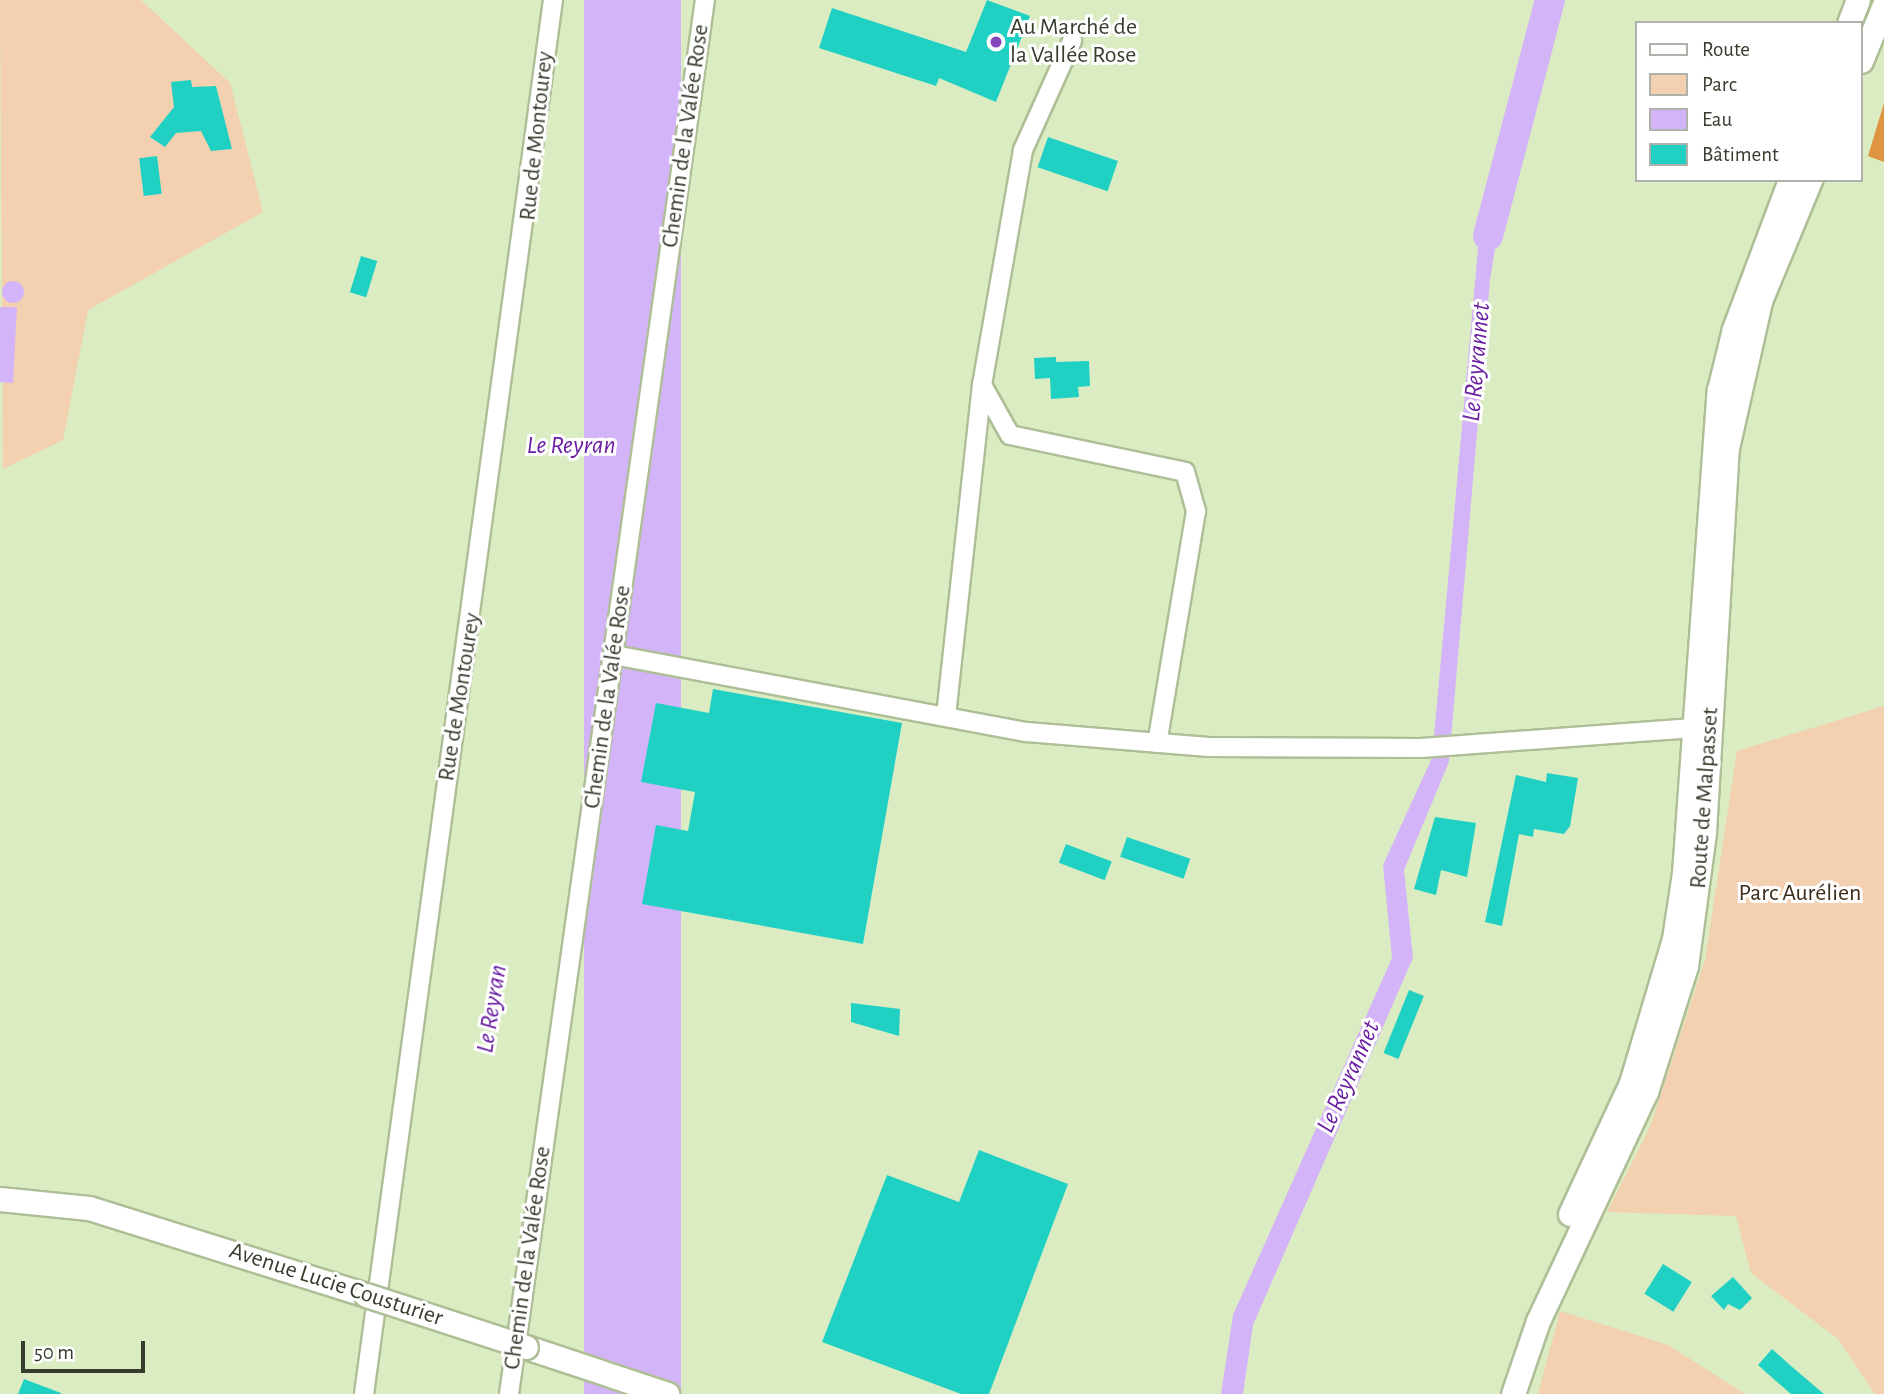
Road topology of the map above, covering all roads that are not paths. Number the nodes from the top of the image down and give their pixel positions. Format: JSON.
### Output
{"nodes":[{"id":1,"x":553,"y":0,"type":"edge"},
{"id":2,"x":705,"y":0,"type":"edge"},
{"id":3,"x":1858,"y":0,"type":"edge"},
{"id":4,"x":1884,"y":5,"type":"edge"},
{"id":5,"x":1850,"y":21,"type":"edge"},
{"id":6,"x":1072,"y":41,"type":"dead end"},
{"id":7,"x":1863,"y":56,"type":"edge"},
{"id":8,"x":1789,"y":182,"type":"edge"},
{"id":9,"x":1809,"y":182,"type":"edge"},
{"id":10,"x":982,"y":385,"type":"junction"},
{"id":11,"x":614,"y":655,"type":"junction"},
{"id":12,"x":946,"y":716,"type":"junction"},
{"id":13,"x":1693,"y":728,"type":"junction"},
{"id":14,"x":1157,"y":743,"type":"junction"},
{"id":15,"x":0,"y":1199,"type":"edge"},
{"id":16,"x":1572,"y":1227,"type":"junction"},
{"id":17,"x":364,"y":1394,"type":"edge"},
{"id":18,"x":509,"y":1394,"type":"edge"},
{"id":19,"x":667,"y":1394,"type":"edge"},
{"id":20,"x":1498,"y":1394,"type":"edge"},
{"id":21,"x":1513,"y":1394,"type":"edge"}],
"edges":[{"from":1,"to":17,"type":"street","name":"Rue de Montourey"},
{"from":2,"to":11,"type":"street","name":"Chemin de la Valée Rose"},
{"from":3,"to":5,"type":"main road"},
{"from":4,"to":7,"type":"main road"},
{"from":6,"to":10,"type":"street"},
{"from":8,"to":13,"type":"main road","name":"Route de Malpasset"},
{"from":9,"to":16,"type":"main road","name":"Route de Malpasset"},
{"from":10,"to":12,"type":"street"},
{"from":10,"to":14,"type":"street"},
{"from":11,"to":12,"type":"street"},
{"from":11,"to":18,"type":"street","name":"Chemin de la Valée Rose"},
{"from":12,"to":14,"type":"street"},
{"from":13,"to":14,"type":"street"},
{"from":13,"to":16,"type":"main road","name":"Route de Malpasset"},
{"from":15,"to":19,"type":"main road","name":"Avenue Lucie Cousturier","bridge":true},
{"from":16,"to":20,"type":"main road","name":"Route de Malpasset"},
{"from":16,"to":21,"type":"main road","name":"Route de Malpasset"}]}
